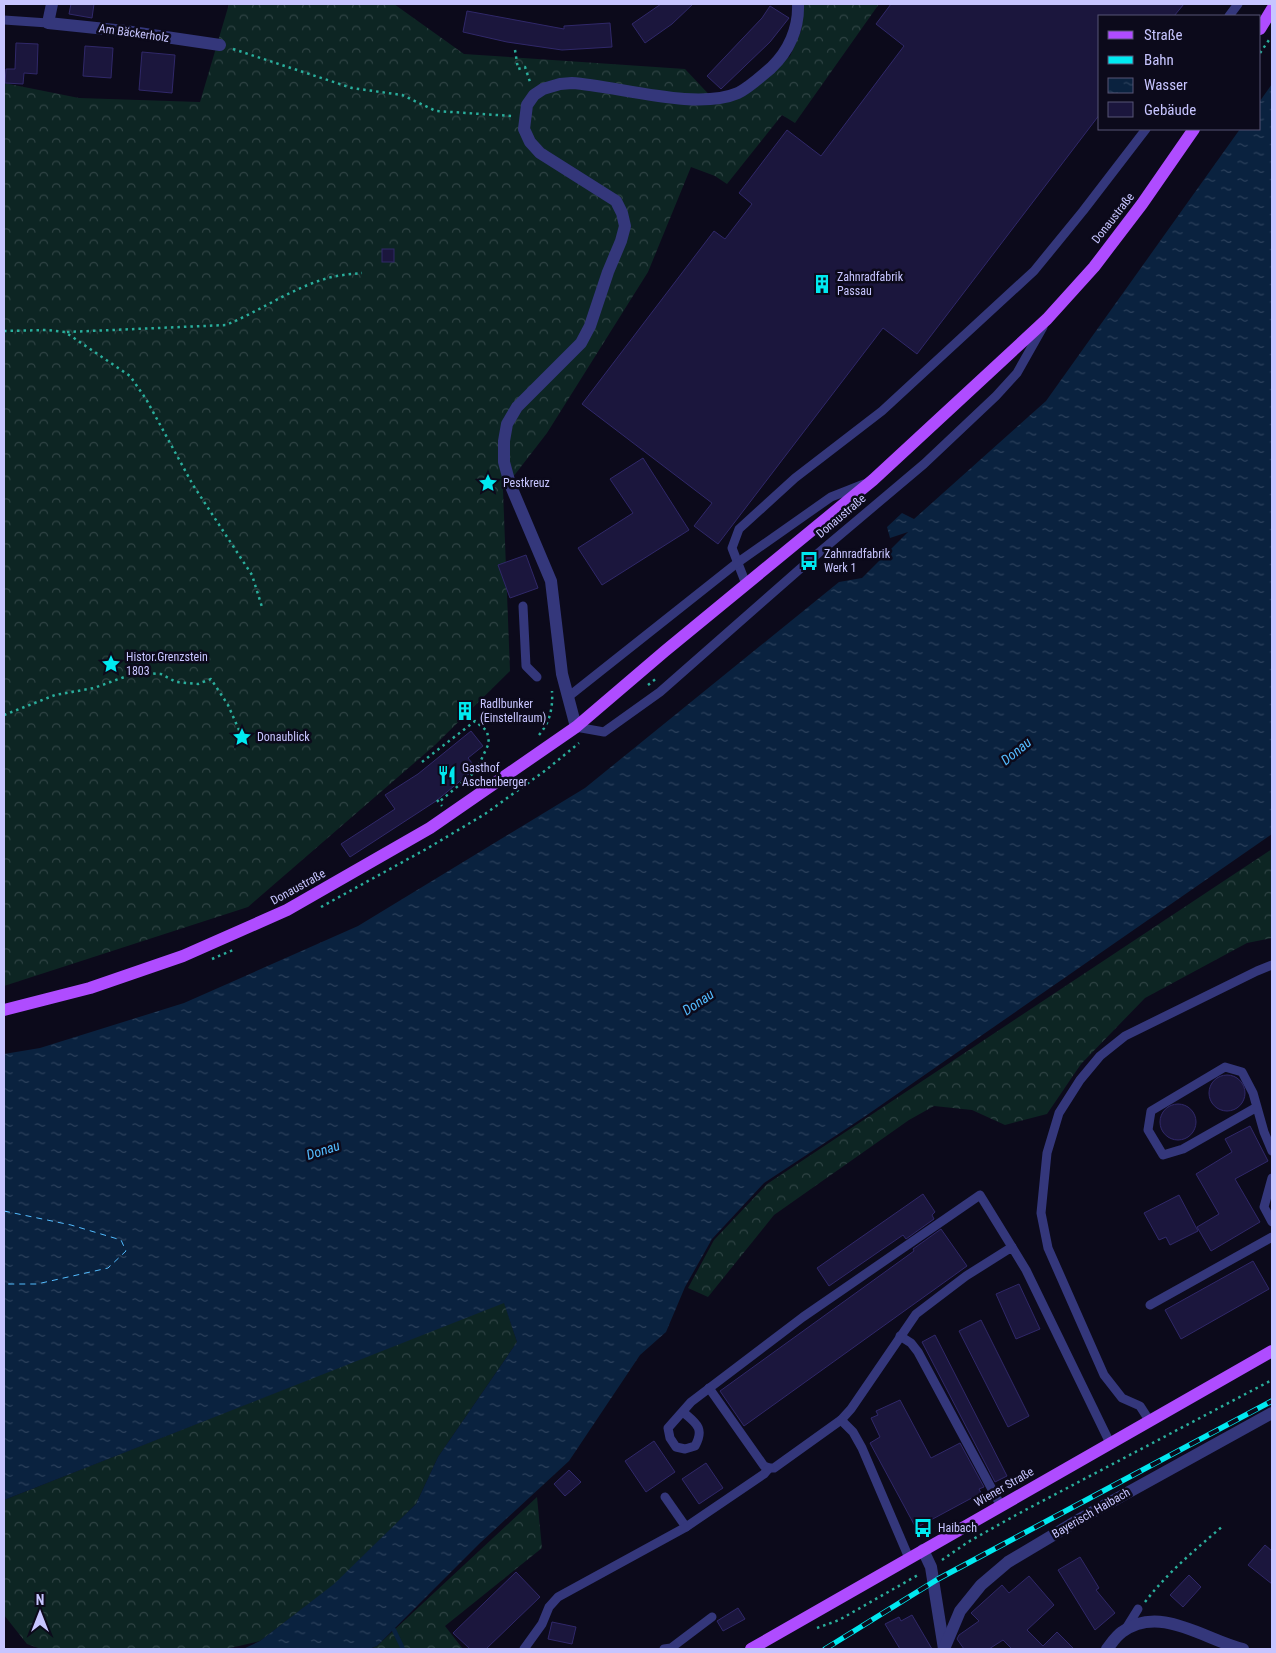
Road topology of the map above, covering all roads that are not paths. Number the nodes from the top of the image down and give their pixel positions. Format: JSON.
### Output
{"nodes":[{"id":1,"x":52,"y":4,"type":"edge"},
{"id":2,"x":798,"y":4,"type":"edge"},
{"id":3,"x":1238,"y":4,"type":"edge"},
{"id":4,"x":1272,"y":10,"type":"edge"},
{"id":5,"x":1230,"y":15,"type":"edge"},
{"id":6,"x":4,"y":20,"type":"edge"},
{"id":7,"x":48,"y":23,"type":"junction"},
{"id":8,"x":1261,"y":27,"type":"edge"},
{"id":9,"x":220,"y":45,"type":"road end"},
{"id":10,"x":1145,"y":130,"type":"edge"},
{"id":11,"x":1193,"y":130,"type":"edge"},
{"id":12,"x":1047,"y":319,"type":"junction"},
{"id":13,"x":873,"y":480,"type":"junction"},
{"id":14,"x":736,"y":563,"type":"junction"},
{"id":15,"x":746,"y":584,"type":"junction"},
{"id":16,"x":522,"y":606,"type":"dead end"},
{"id":17,"x":537,"y":677,"type":"dead end"},
{"id":18,"x":568,"y":697,"type":"junction"},
{"id":19,"x":576,"y":727,"type":"junction"},
{"id":20,"x":1272,"y":965,"type":"edge"},
{"id":21,"x":4,"y":1010,"type":"edge"},
{"id":22,"x":1257,"y":1108,"type":"junction"},
{"id":23,"x":1272,"y":1151,"type":"edge"},
{"id":24,"x":1272,"y":1178,"type":"edge"},
{"id":25,"x":1272,"y":1222,"type":"edge"},
{"id":26,"x":1272,"y":1237,"type":"edge"},
{"id":27,"x":1012,"y":1247,"type":"junction"},
{"id":28,"x":1150,"y":1305,"type":"dead end"},
{"id":29,"x":900,"y":1336,"type":"junction"},
{"id":30,"x":1272,"y":1351,"type":"edge"},
{"id":31,"x":709,"y":1388,"type":"junction"},
{"id":32,"x":683,"y":1412,"type":"dead end"},
{"id":33,"x":1272,"y":1413,"type":"edge"},
{"id":34,"x":841,"y":1420,"type":"junction"},
{"id":35,"x":1149,"y":1420,"type":"junction"},
{"id":36,"x":1110,"y":1443,"type":"junction"},
{"id":37,"x":769,"y":1468,"type":"junction"},
{"id":38,"x":666,"y":1497,"type":"dead end"},
{"id":39,"x":1000,"y":1506,"type":"junction"},
{"id":40,"x":686,"y":1527,"type":"junction"},
{"id":41,"x":923,"y":1550,"type":"junction"},
{"id":42,"x":909,"y":1558,"type":"junction"},
{"id":43,"x":1138,"y":1609,"type":"road end"},
{"id":44,"x":712,"y":1617,"type":"dead end"},
{"id":45,"x":1124,"y":1631,"type":"junction"},
{"id":46,"x":524,"y":1649,"type":"edge"},
{"id":47,"x":664,"y":1649,"type":"edge"},
{"id":48,"x":751,"y":1649,"type":"edge"},
{"id":49,"x":944,"y":1649,"type":"edge"},
{"id":50,"x":1106,"y":1649,"type":"edge"},
{"id":51,"x":1243,"y":1649,"type":"edge"}],
"edges":[{"from":1,"to":7,"type":"street"},
{"from":2,"to":18,"type":"street"},
{"from":3,"to":5,"type":"lane"},
{"from":4,"to":8,"type":"main road"},
{"from":6,"to":7,"type":"lane","name":"Am Bäckerholz"},
{"from":7,"to":9,"type":"street","name":"Am Bäckerholz"},
{"from":10,"to":14,"type":"lane"},
{"from":11,"to":12,"type":"main road","name":"Donaustraße"},
{"from":12,"to":13,"type":"main road","name":"Donaustraße"},
{"from":12,"to":19,"type":"lane","name":"Donaustraße"},
{"from":13,"to":14,"type":"lane"},
{"from":13,"to":15,"type":"main road","name":"Donaustraße"},
{"from":14,"to":15,"type":"lane"},
{"from":14,"to":18,"type":"lane"},
{"from":15,"to":19,"type":"main road","name":"Donaustraße"},
{"from":16,"to":17,"type":"lane"},
{"from":18,"to":19,"type":"street"},
{"from":19,"to":21,"type":"main road","name":"Donaustraße"},
{"from":20,"to":35,"type":"lane"},
{"from":22,"to":22,"type":"lane"},
{"from":22,"to":23,"type":"lane"},
{"from":24,"to":25,"type":"lane"},
{"from":26,"to":28,"type":"lane"},
{"from":27,"to":29,"type":"lane"},
{"from":27,"to":31,"type":"lane"},
{"from":27,"to":36,"type":"lane"},
{"from":29,"to":34,"type":"lane"},
{"from":29,"to":39,"type":"lane"},
{"from":30,"to":35,"type":"main road","name":"Wiener Straße"},
{"from":31,"to":32,"type":"lane"},
{"from":31,"to":37,"type":"lane"},
{"from":33,"to":49,"type":"street","name":"Bayerisch Haibach"},
{"from":34,"to":37,"type":"lane"},
{"from":34,"to":42,"type":"lane"},
{"from":35,"to":36,"type":"main road","name":"Wiener Straße"},
{"from":36,"to":39,"type":"main road","name":"Wiener Straße"},
{"from":37,"to":40,"type":"lane"},
{"from":38,"to":40,"type":"lane"},
{"from":39,"to":41,"type":"main road","name":"Wiener Straße"},
{"from":40,"to":46,"type":"lane"},
{"from":41,"to":42,"type":"main road","name":"Wiener Straße"},
{"from":41,"to":49,"type":"street"},
{"from":42,"to":48,"type":"main road","name":"Wiener Straße"},
{"from":43,"to":45,"type":"lane"},
{"from":44,"to":47,"type":"lane"},
{"from":45,"to":50,"type":"street"},
{"from":45,"to":51,"type":"street"}]}
